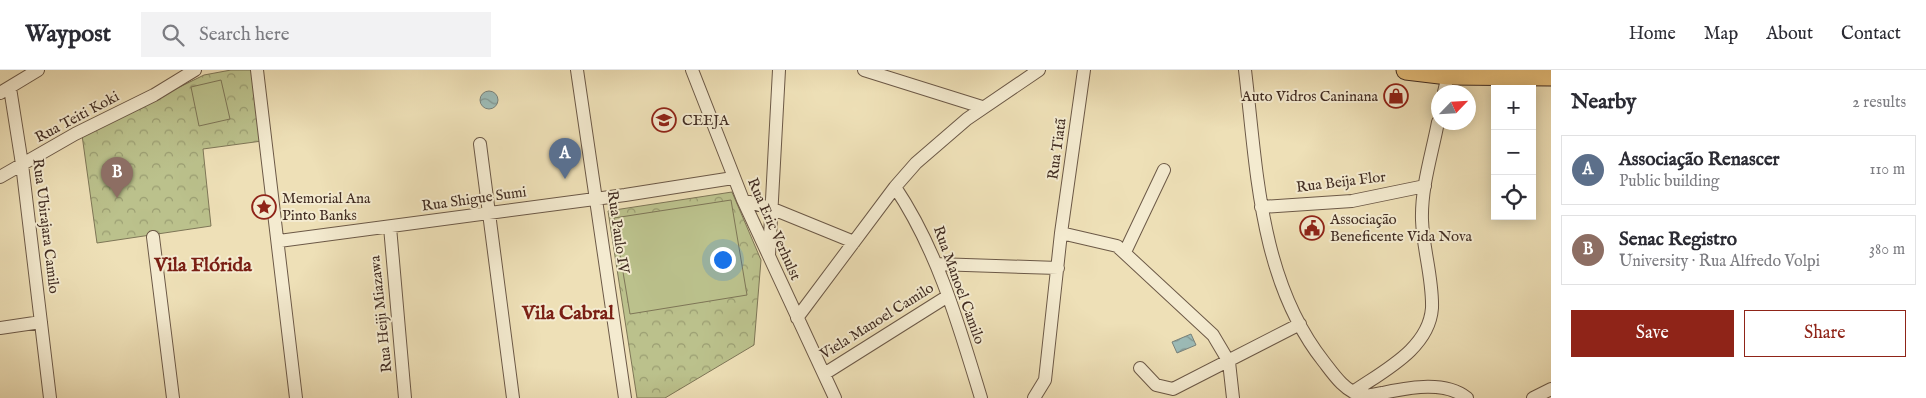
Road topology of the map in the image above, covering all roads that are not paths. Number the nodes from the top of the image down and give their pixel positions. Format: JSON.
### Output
{"nodes":[{"id":1,"x":38,"y":70,"type":"edge"},
{"id":2,"x":195,"y":70,"type":"edge"},
{"id":3,"x":257,"y":70,"type":"edge"},
{"id":4,"x":577,"y":70,"type":"edge"},
{"id":5,"x":692,"y":70,"type":"edge"},
{"id":6,"x":779,"y":70,"type":"edge"},
{"id":7,"x":864,"y":70,"type":"edge"},
{"id":8,"x":1039,"y":70,"type":"edge"},
{"id":9,"x":1084,"y":70,"type":"edge"},
{"id":10,"x":1246,"y":70,"type":"edge"},
{"id":11,"x":1406,"y":70,"type":"edge"},
{"id":12,"x":1551,"y":76,"type":"edge"},
{"id":13,"x":1446,"y":84,"type":"edge"},
{"id":14,"x":5,"y":91,"type":"edge"},
{"id":15,"x":982,"y":107,"type":"junction"},
{"id":16,"x":1436,"y":130,"type":"edge"},
{"id":17,"x":480,"y":144,"type":"dead end"},
{"id":18,"x":22,"y":164,"type":"junction"},
{"id":19,"x":1164,"y":170,"type":"dead end"},
{"id":20,"x":0,"y":177,"type":"edge"},
{"id":21,"x":733,"y":178,"type":"junction"},
{"id":22,"x":1425,"y":186,"type":"junction"},
{"id":23,"x":895,"y":187,"type":"junction"},
{"id":24,"x":596,"y":198,"type":"junction"},
{"id":25,"x":743,"y":200,"type":"junction"},
{"id":26,"x":1261,"y":207,"type":"junction"},
{"id":27,"x":773,"y":209,"type":"junction"},
{"id":28,"x":490,"y":213,"type":"junction"},
{"id":29,"x":390,"y":227,"type":"junction"},
{"id":30,"x":1061,"y":233,"type":"junction"},
{"id":31,"x":153,"y":237,"type":"dead end"},
{"id":32,"x":279,"y":241,"type":"junction"},
{"id":33,"x":854,"y":242,"type":"junction"},
{"id":34,"x":1125,"y":252,"type":"junction"},
{"id":35,"x":769,"y":257,"type":"junction"},
{"id":36,"x":936,"y":264,"type":"junction"},
{"id":37,"x":1058,"y":268,"type":"junction"},
{"id":38,"x":948,"y":296,"type":"junction"},
{"id":39,"x":797,"y":318,"type":"junction"},
{"id":40,"x":41,"y":322,"type":"junction"},
{"id":41,"x":1300,"y":324,"type":"junction"},
{"id":42,"x":0,"y":328,"type":"edge"},
{"id":43,"x":1229,"y":362,"type":"junction"},
{"id":44,"x":1140,"y":368,"type":"dead end"},
{"id":45,"x":824,"y":374,"type":"junction"},
{"id":46,"x":1551,"y":389,"type":"edge"},
{"id":47,"x":1353,"y":392,"type":"junction"},
{"id":48,"x":1382,"y":396,"type":"edge"},
{"id":49,"x":513,"y":397,"type":"edge"},
{"id":50,"x":50,"y":398,"type":"edge"},
{"id":51,"x":173,"y":398,"type":"edge"},
{"id":52,"x":296,"y":398,"type":"edge"},
{"id":53,"x":405,"y":398,"type":"edge"},
{"id":54,"x":500,"y":398,"type":"edge"},
{"id":55,"x":625,"y":398,"type":"edge"},
{"id":56,"x":835,"y":398,"type":"edge"},
{"id":57,"x":982,"y":398,"type":"edge"},
{"id":58,"x":1034,"y":398,"type":"edge"},
{"id":59,"x":1233,"y":398,"type":"edge"},
{"id":60,"x":1467,"y":398,"type":"edge"},
{"id":61,"x":1533,"y":398,"type":"edge"}],
"edges":[{"from":1,"to":14,"type":"street"},
{"from":2,"to":18,"type":"street","name":"Rua Teiti Koki"},
{"from":3,"to":32,"type":"street"},
{"from":4,"to":24,"type":"street","name":"Rua Paulo IV"},
{"from":5,"to":21,"type":"street","name":"Rua Eric Verhulst"},
{"from":6,"to":27,"type":"street"},
{"from":7,"to":15,"type":"street"},
{"from":8,"to":15,"type":"street"},
{"from":9,"to":30,"type":"street","name":"Rua Tiatã"},
{"from":10,"to":26,"type":"street"},
{"from":11,"to":13,"type":"main road"},
{"from":12,"to":13,"type":"main road"},
{"from":14,"to":18,"type":"street","name":"Rua Ubirajara Camilo"},
{"from":15,"to":23,"type":"street"},
{"from":16,"to":22,"type":"street"},
{"from":17,"to":28,"type":"street"},
{"from":18,"to":20,"type":"street","name":"Rua Teiti Koki"},
{"from":18,"to":40,"type":"street","name":"Rua Ubirajara Camilo"},
{"from":19,"to":34,"type":"street"},
{"from":21,"to":24,"type":"street","name":"Rua Shigue Sumi"},
{"from":21,"to":25,"type":"street","name":"Rua Eric Verhulst"},
{"from":22,"to":26,"type":"street","name":"Rua Beija Flor"},
{"from":22,"to":47,"type":"street"},
{"from":23,"to":33,"type":"street"},
{"from":23,"to":36,"type":"street","name":"Rua Manoel Camilo"},
{"from":24,"to":28,"type":"street","name":"Rua Shigue Sumi"},
{"from":24,"to":55,"type":"street","name":"Rua Paulo IV"},
{"from":25,"to":27,"type":"street"},
{"from":25,"to":35,"type":"street","name":"Rua Eric Verhulst"},
{"from":26,"to":41,"type":"street"},
{"from":27,"to":33,"type":"street"},
{"from":27,"to":35,"type":"street"},
{"from":28,"to":29,"type":"street","name":"Rua Shigue Sumi"},
{"from":28,"to":49,"type":"street"},
{"from":29,"to":32,"type":"street","name":"Rua Shigue Sumi"},
{"from":29,"to":53,"type":"street","name":"Rua Heiji Miazawa"},
{"from":30,"to":34,"type":"street"},
{"from":30,"to":37,"type":"street","name":"Rua Tiatã"},
{"from":31,"to":51,"type":"street"},
{"from":32,"to":52,"type":"street"},
{"from":33,"to":39,"type":"street"},
{"from":34,"to":43,"type":"street"},
{"from":35,"to":39,"type":"street","name":"Rua Eric Verhulst"},
{"from":36,"to":37,"type":"street"},
{"from":36,"to":38,"type":"street","name":"Rua Manoel Camilo"},
{"from":37,"to":58,"type":"street"},
{"from":38,"to":45,"type":"street","name":"Viela Manoel Camilo"},
{"from":38,"to":57,"type":"street","name":"Rua Manoel Camilo"},
{"from":39,"to":45,"type":"street","name":"Rua Eric Verhulst"},
{"from":40,"to":42,"type":"street"},
{"from":40,"to":50,"type":"street","name":"Rua Ubirajara Camilo"},
{"from":41,"to":43,"type":"street"},
{"from":41,"to":47,"type":"street"},
{"from":43,"to":44,"type":"street"},
{"from":43,"to":59,"type":"street"},
{"from":45,"to":56,"type":"street","name":"Rua Eric Verhulst"},
{"from":46,"to":61,"type":"street"},
{"from":47,"to":48,"type":"street"},
{"from":48,"to":60,"type":"street"},
{"from":49,"to":54,"type":"street"}]}
